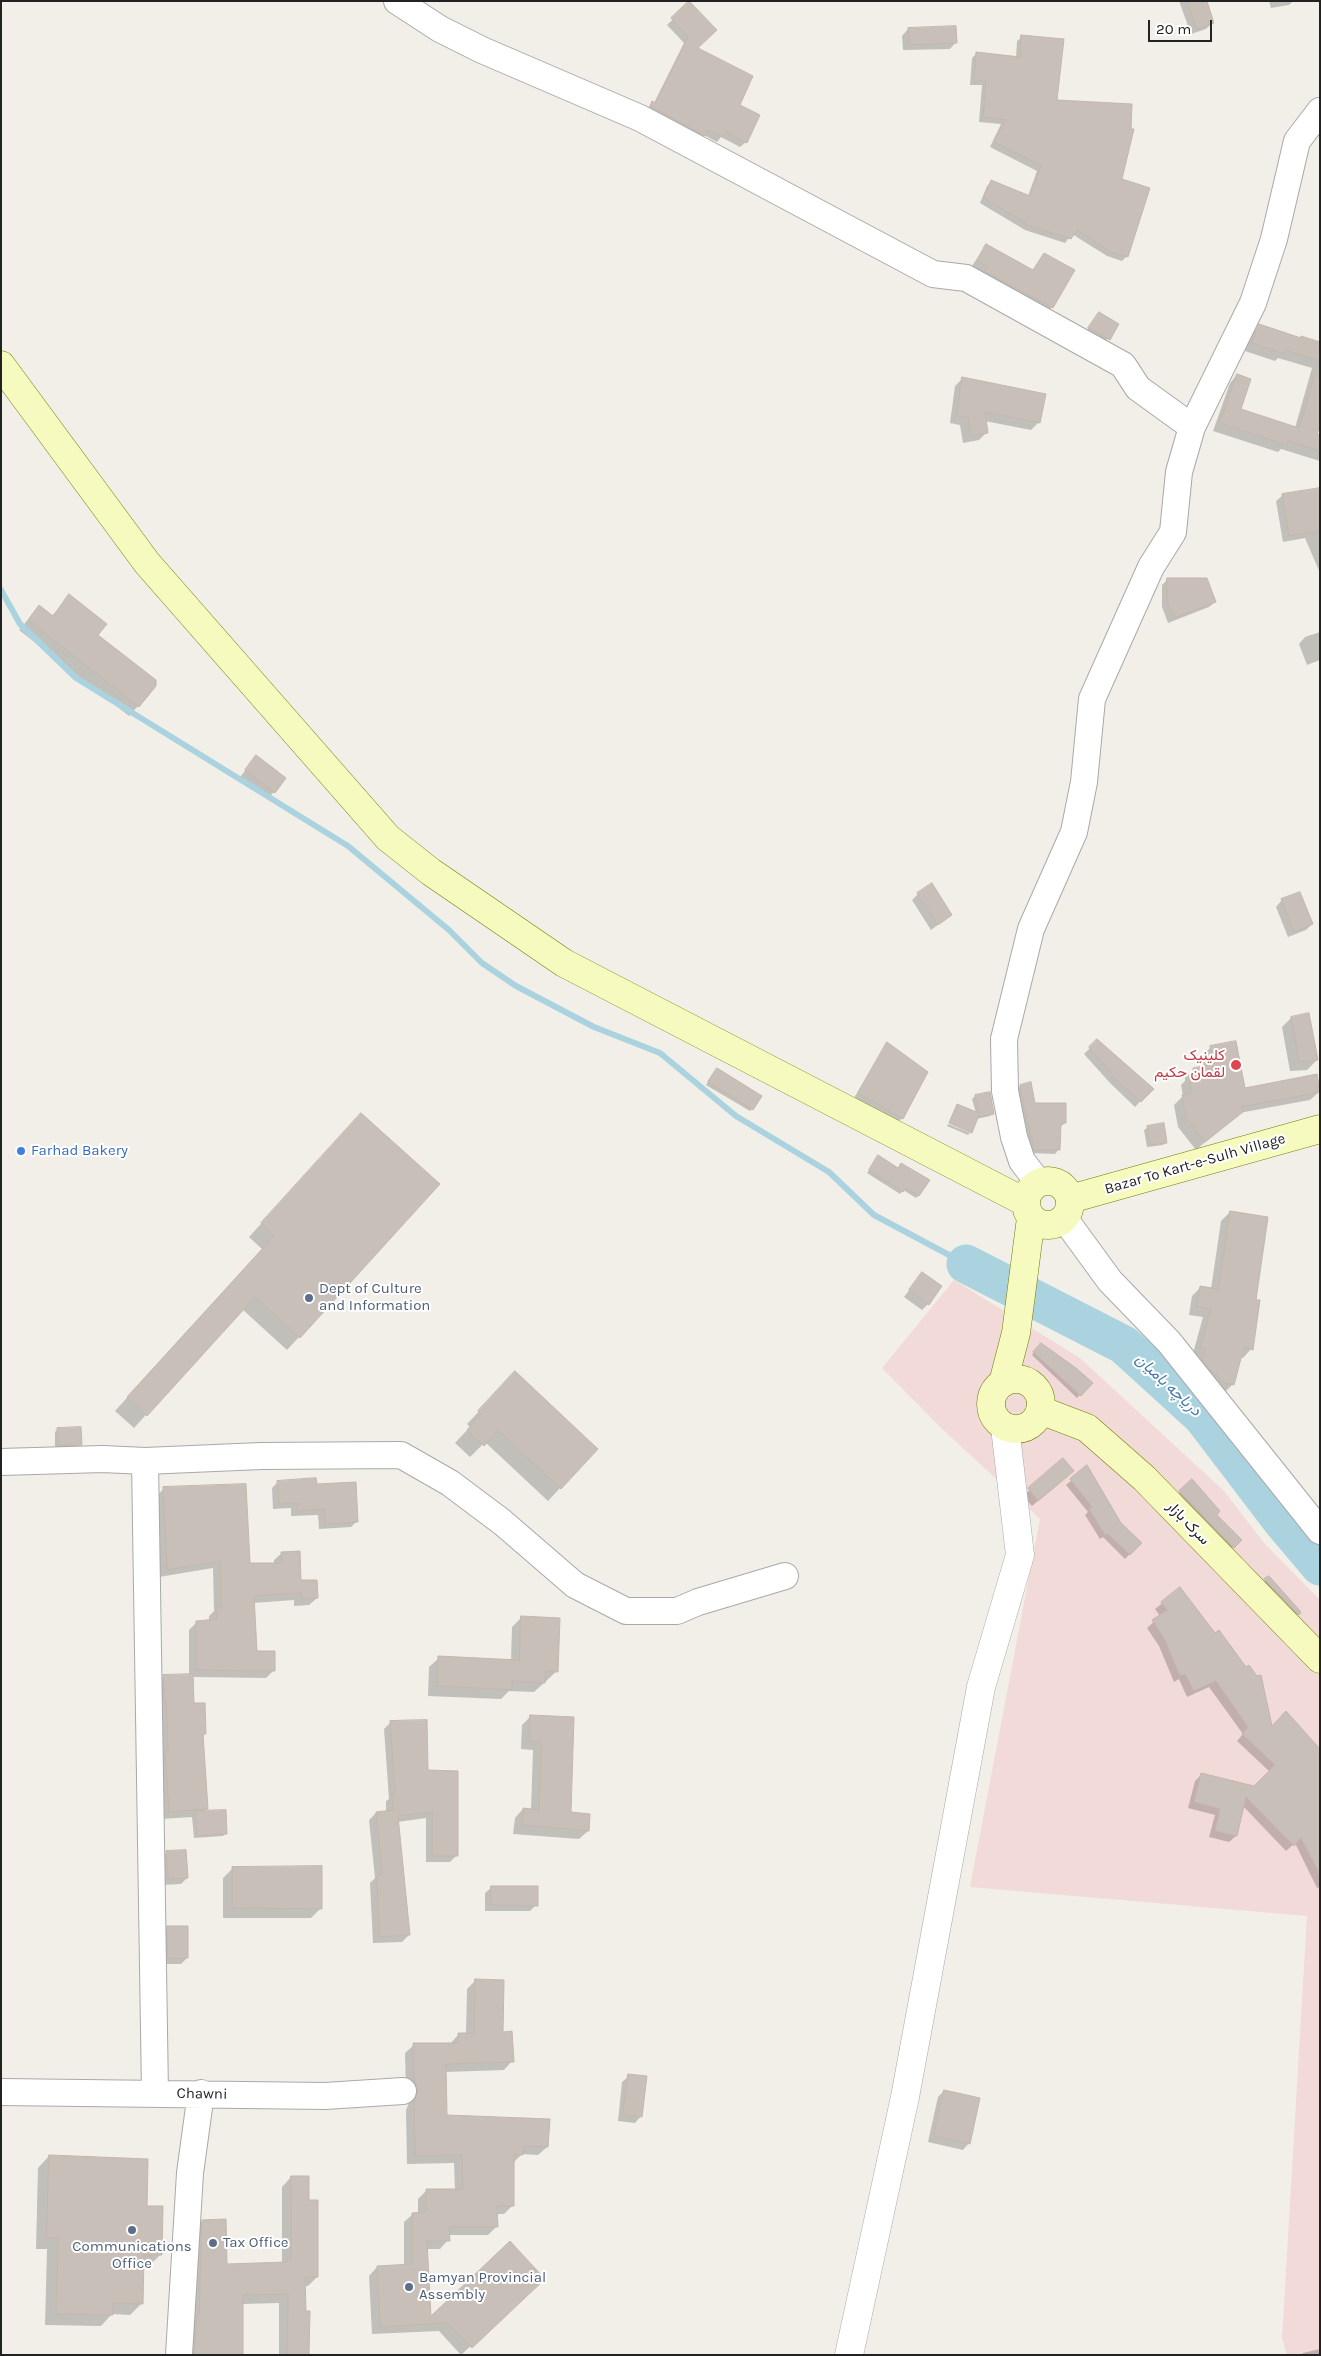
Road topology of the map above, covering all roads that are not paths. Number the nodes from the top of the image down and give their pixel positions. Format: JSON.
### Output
{"nodes":[{"id":1,"x":397,"y":1,"type":"edge"},
{"id":2,"x":1320,"y":111,"type":"edge"},
{"id":3,"x":1,"y":365,"type":"edge"},
{"id":4,"x":1192,"y":427,"type":"junction"},
{"id":5,"x":1320,"y":1130,"type":"edge"},
{"id":6,"x":1046,"y":1207,"type":"junction"},
{"id":7,"x":1012,"y":1381,"type":"junction"},
{"id":8,"x":1040,"y":1410,"type":"junction"},
{"id":9,"x":1005,"y":1427,"type":"junction"},
{"id":10,"x":145,"y":1461,"type":"junction"},
{"id":11,"x":1,"y":1462,"type":"edge"},
{"id":12,"x":1320,"y":1531,"type":"edge"},
{"id":13,"x":786,"y":1576,"type":"dead end"},
{"id":14,"x":1320,"y":1659,"type":"edge"},
{"id":15,"x":403,"y":2091,"type":"dead end"},
{"id":16,"x":1,"y":2092,"type":"edge"},
{"id":17,"x":155,"y":2093,"type":"junction"},
{"id":18,"x":201,"y":2093,"type":"junction"},
{"id":19,"x":178,"y":2355,"type":"edge"},
{"id":20,"x":850,"y":2355,"type":"edge"}],
"edges":[{"from":1,"to":4,"type":"street"},
{"from":2,"to":4,"type":"street"},
{"from":3,"to":6,"type":"main road"},
{"from":4,"to":6,"type":"street"},
{"from":5,"to":6,"type":"main road","name":"Bazar To Kart-e-Sulh Village"},
{"from":6,"to":7,"type":"main road"},
{"from":6,"to":12,"type":"street"},
{"from":7,"to":8,"type":"main road"},
{"from":7,"to":9,"type":"main road"},
{"from":8,"to":9,"type":"main road"},
{"from":8,"to":14,"type":"main road","name":"سرک بازار"},
{"from":9,"to":20,"type":"street"},
{"from":10,"to":11,"type":"street"},
{"from":10,"to":13,"type":"street"},
{"from":10,"to":17,"type":"street"},
{"from":15,"to":18,"type":"street","name":"Chawni"},
{"from":16,"to":17,"type":"street","name":"Chawni"},
{"from":17,"to":18,"type":"street","name":"Chawni"},
{"from":18,"to":19,"type":"street"}]}
